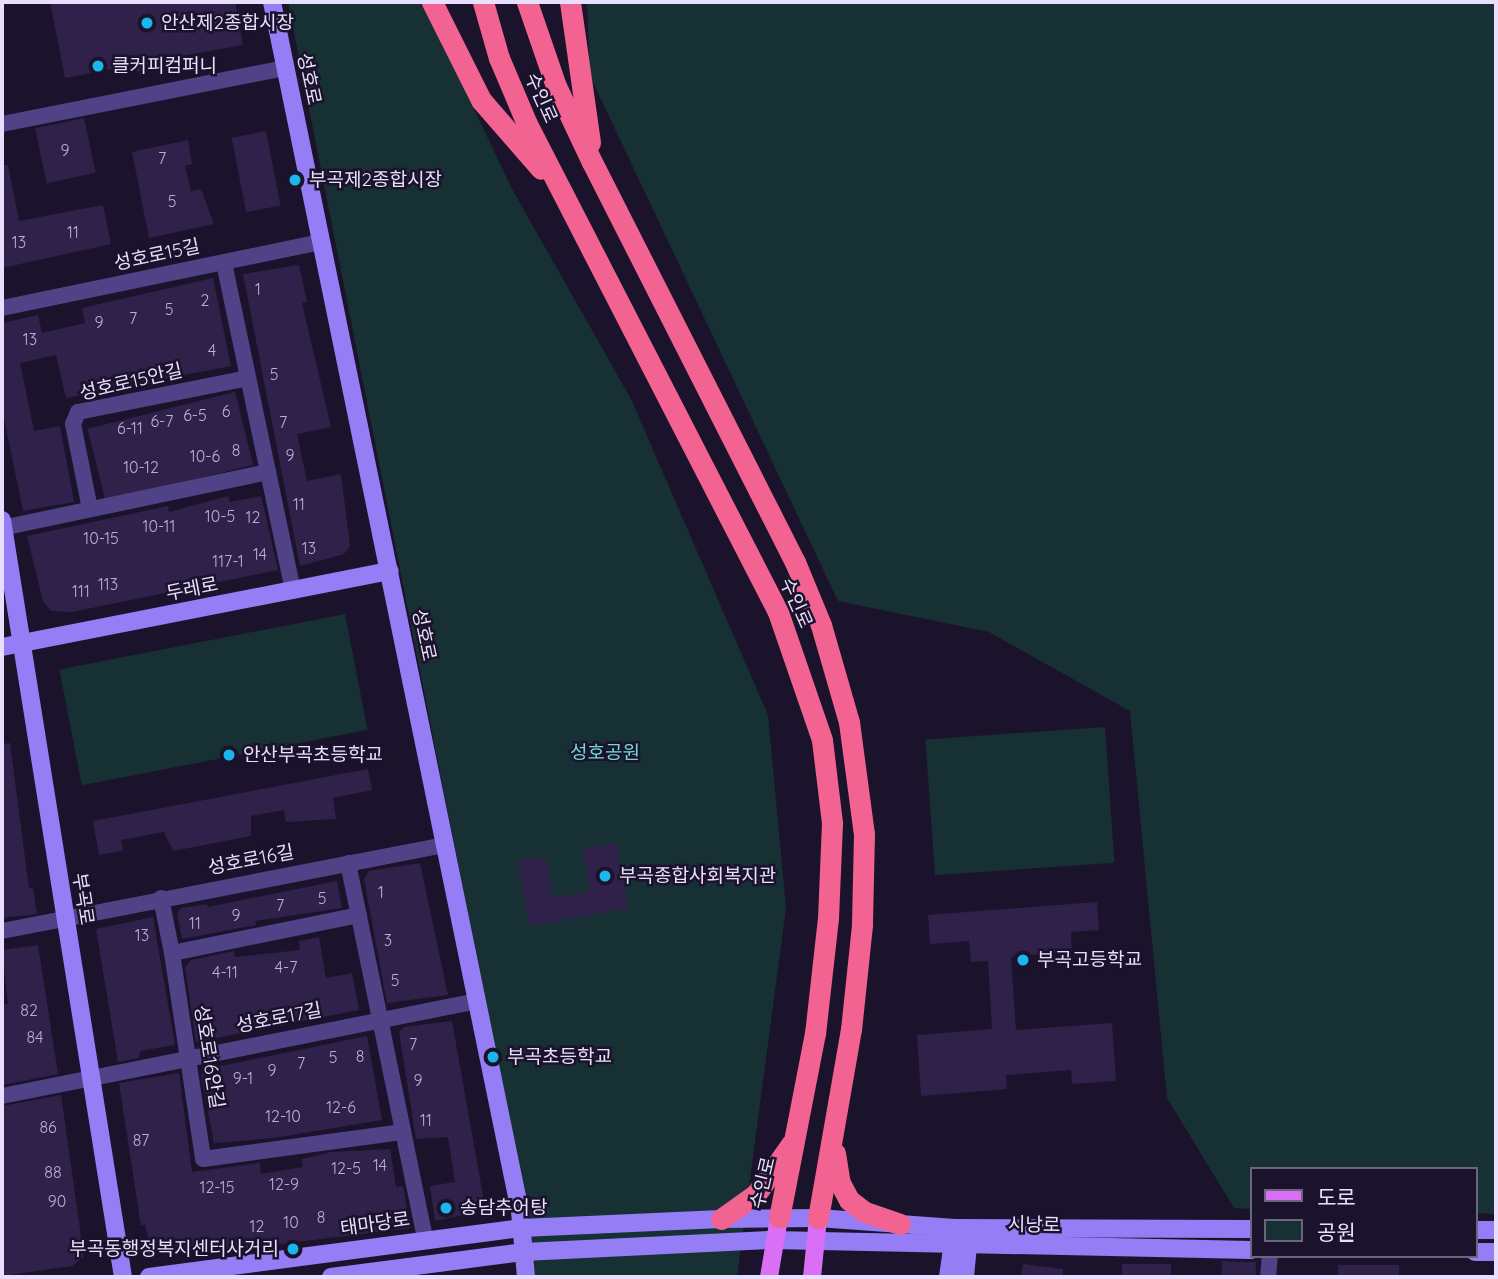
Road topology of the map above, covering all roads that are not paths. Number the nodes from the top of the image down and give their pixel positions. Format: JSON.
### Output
{"nodes":[{"id":1,"x":272,"y":2,"type":"edge"},
{"id":2,"x":432,"y":2,"type":"edge"},
{"id":3,"x":483,"y":2,"type":"edge"},
{"id":4,"x":527,"y":2,"type":"edge"},
{"id":5,"x":570,"y":2,"type":"edge"},
{"id":6,"x":285,"y":68,"type":"junction"},
{"id":7,"x":2,"y":124,"type":"edge"},
{"id":8,"x":592,"y":162,"type":"junction"},
{"id":9,"x":560,"y":191,"type":"junction"},
{"id":10,"x":321,"y":242,"type":"junction"},
{"id":11,"x":224,"y":263,"type":"junction"},
{"id":12,"x":2,"y":308,"type":"edge"},
{"id":13,"x":248,"y":378,"type":"junction"},
{"id":14,"x":268,"y":472,"type":"junction"},
{"id":15,"x":90,"y":509,"type":"junction"},
{"id":16,"x":2,"y":525,"type":"edge"},
{"id":17,"x":390,"y":571,"type":"junction"},
{"id":18,"x":293,"y":591,"type":"junction"},
{"id":19,"x":23,"y":644,"type":"junction"},
{"id":20,"x":2,"y":647,"type":"edge"},
{"id":21,"x":446,"y":845,"type":"junction"},
{"id":22,"x":348,"y":863,"type":"junction"},
{"id":23,"x":161,"y":898,"type":"junction"},
{"id":24,"x":359,"y":915,"type":"junction"},
{"id":25,"x":65,"y":918,"type":"junction"},
{"id":26,"x":2,"y":931,"type":"edge"},
{"id":27,"x":172,"y":953,"type":"junction"},
{"id":28,"x":477,"y":1001,"type":"junction"},
{"id":29,"x":382,"y":1019,"type":"junction"},
{"id":30,"x":188,"y":1057,"type":"junction"},
{"id":31,"x":90,"y":1078,"type":"junction"},
{"id":32,"x":2,"y":1096,"type":"edge"},
{"id":33,"x":402,"y":1132,"type":"junction"},
{"id":34,"x":833,"y":1134,"type":"junction"},
{"id":35,"x":797,"y":1136,"type":"junction"},
{"id":36,"x":779,"y":1218,"type":"junction"},
{"id":37,"x":721,"y":1219,"type":"junction"},
{"id":38,"x":900,"y":1224,"type":"junction"},
{"id":39,"x":522,"y":1228,"type":"junction"},
{"id":40,"x":817,"y":1229,"type":"junction"},
{"id":41,"x":1250,"y":1229,"type":"edge"},
{"id":42,"x":1477,"y":1230,"type":"edge"},
{"id":43,"x":1496,"y":1230,"type":"edge"},
{"id":44,"x":961,"y":1237,"type":"junction"},
{"id":45,"x":425,"y":1239,"type":"junction"},
{"id":46,"x":773,"y":1240,"type":"junction"},
{"id":47,"x":1250,"y":1250,"type":"edge"},
{"id":48,"x":524,"y":1252,"type":"junction"},
{"id":49,"x":1477,"y":1252,"type":"edge"},
{"id":50,"x":1496,"y":1252,"type":"edge"},
{"id":51,"x":1270,"y":1258,"type":"edge"},
{"id":52,"x":123,"y":1277,"type":"edge"},
{"id":53,"x":149,"y":1277,"type":"edge"},
{"id":54,"x":331,"y":1277,"type":"edge"},
{"id":55,"x":526,"y":1277,"type":"edge"},
{"id":56,"x":769,"y":1277,"type":"edge"},
{"id":57,"x":812,"y":1277,"type":"edge"},
{"id":58,"x":948,"y":1277,"type":"edge"},
{"id":59,"x":965,"y":1277,"type":"edge"},
{"id":60,"x":1268,"y":1277,"type":"edge"}],
"edges":[{"from":1,"to":6,"type":"street","name":"성호로"},
{"from":2,"to":9,"type":"highway"},
{"from":3,"to":9,"type":"highway","name":"수인로"},
{"from":4,"to":8,"type":"highway","name":"수인로"},
{"from":5,"to":8,"type":"highway"},
{"from":6,"to":7,"type":"street"},
{"from":6,"to":10,"type":"street","name":"성호로"},
{"from":8,"to":34,"type":"highway","name":"수인로"},
{"from":9,"to":35,"type":"highway","name":"수인로"},
{"from":10,"to":11,"type":"street","name":"성호로15길"},
{"from":10,"to":17,"type":"street","name":"성호로"},
{"from":11,"to":12,"type":"street","name":"성호로15길"},
{"from":11,"to":13,"type":"street"},
{"from":13,"to":14,"type":"street"},
{"from":13,"to":15,"type":"street","name":"성호로15안길"},
{"from":14,"to":15,"type":"street"},
{"from":14,"to":18,"type":"street"},
{"from":15,"to":16,"type":"street"},
{"from":16,"to":19,"type":"street","name":"부곡로"},
{"from":17,"to":18,"type":"street","name":"두레로"},
{"from":17,"to":21,"type":"street","name":"성호로"},
{"from":18,"to":19,"type":"street","name":"두레로"},
{"from":19,"to":20,"type":"street","name":"두레로"},
{"from":19,"to":25,"type":"street","name":"부곡로"},
{"from":21,"to":22,"type":"street","name":"성호로16길"},
{"from":21,"to":28,"type":"street","name":"성호로"},
{"from":22,"to":23,"type":"street","name":"성호로16길"},
{"from":22,"to":24,"type":"street"},
{"from":23,"to":25,"type":"street","name":"성호로16길"},
{"from":23,"to":27,"type":"street","name":"성호로16안길"},
{"from":24,"to":27,"type":"street"},
{"from":24,"to":29,"type":"street"},
{"from":25,"to":26,"type":"street","name":"성호로16길"},
{"from":25,"to":31,"type":"street","name":"부곡로"},
{"from":27,"to":30,"type":"street","name":"성호로16안길"},
{"from":28,"to":29,"type":"street","name":"성호로17길"},
{"from":28,"to":39,"type":"street","name":"성호로"},
{"from":29,"to":30,"type":"street","name":"성호로17길"},
{"from":29,"to":33,"type":"street"},
{"from":30,"to":31,"type":"street","name":"성호로17길"},
{"from":30,"to":33,"type":"street","name":"성호로16안길"},
{"from":31,"to":32,"type":"street","name":"성호로17길"},
{"from":31,"to":52,"type":"street","name":"부곡로"},
{"from":33,"to":45,"type":"street"},
{"from":34,"to":38,"type":"highway"},
{"from":34,"to":40,"type":"highway","name":"수인로"},
{"from":35,"to":36,"type":"highway","name":"수인로"},
{"from":35,"to":37,"type":"highway"},
{"from":36,"to":37,"type":"street","name":"태마당로"},
{"from":36,"to":40,"type":"street","name":"태마당로"},
{"from":36,"to":46,"type":"main road","name":"수인로"},
{"from":37,"to":39,"type":"street","name":"태마당로"},
{"from":38,"to":40,"type":"street","name":"시낭로"},
{"from":38,"to":44,"type":"street","name":"시낭로"},
{"from":39,"to":45,"type":"street","name":"태마당로"},
{"from":39,"to":48,"type":"street","name":"성호로"},
{"from":40,"to":44,"type":"street","name":"시낭로"},
{"from":40,"to":46,"type":"street"},
{"from":40,"to":57,"type":"main road","name":"수인로"},
{"from":41,"to":44,"type":"street","name":"시낭로"},
{"from":42,"to":43,"type":"street"},
{"from":44,"to":47,"type":"street","name":"시낭로"},
{"from":44,"to":58,"type":"street"},
{"from":44,"to":59,"type":"street"},
{"from":45,"to":53,"type":"street","name":"태마당로"},
{"from":46,"to":48,"type":"street"},
{"from":46,"to":56,"type":"main road","name":"수인로"},
{"from":48,"to":54,"type":"street"},
{"from":48,"to":55,"type":"street","name":"성호로"},
{"from":49,"to":50,"type":"street"},
{"from":51,"to":60,"type":"street"}]}
